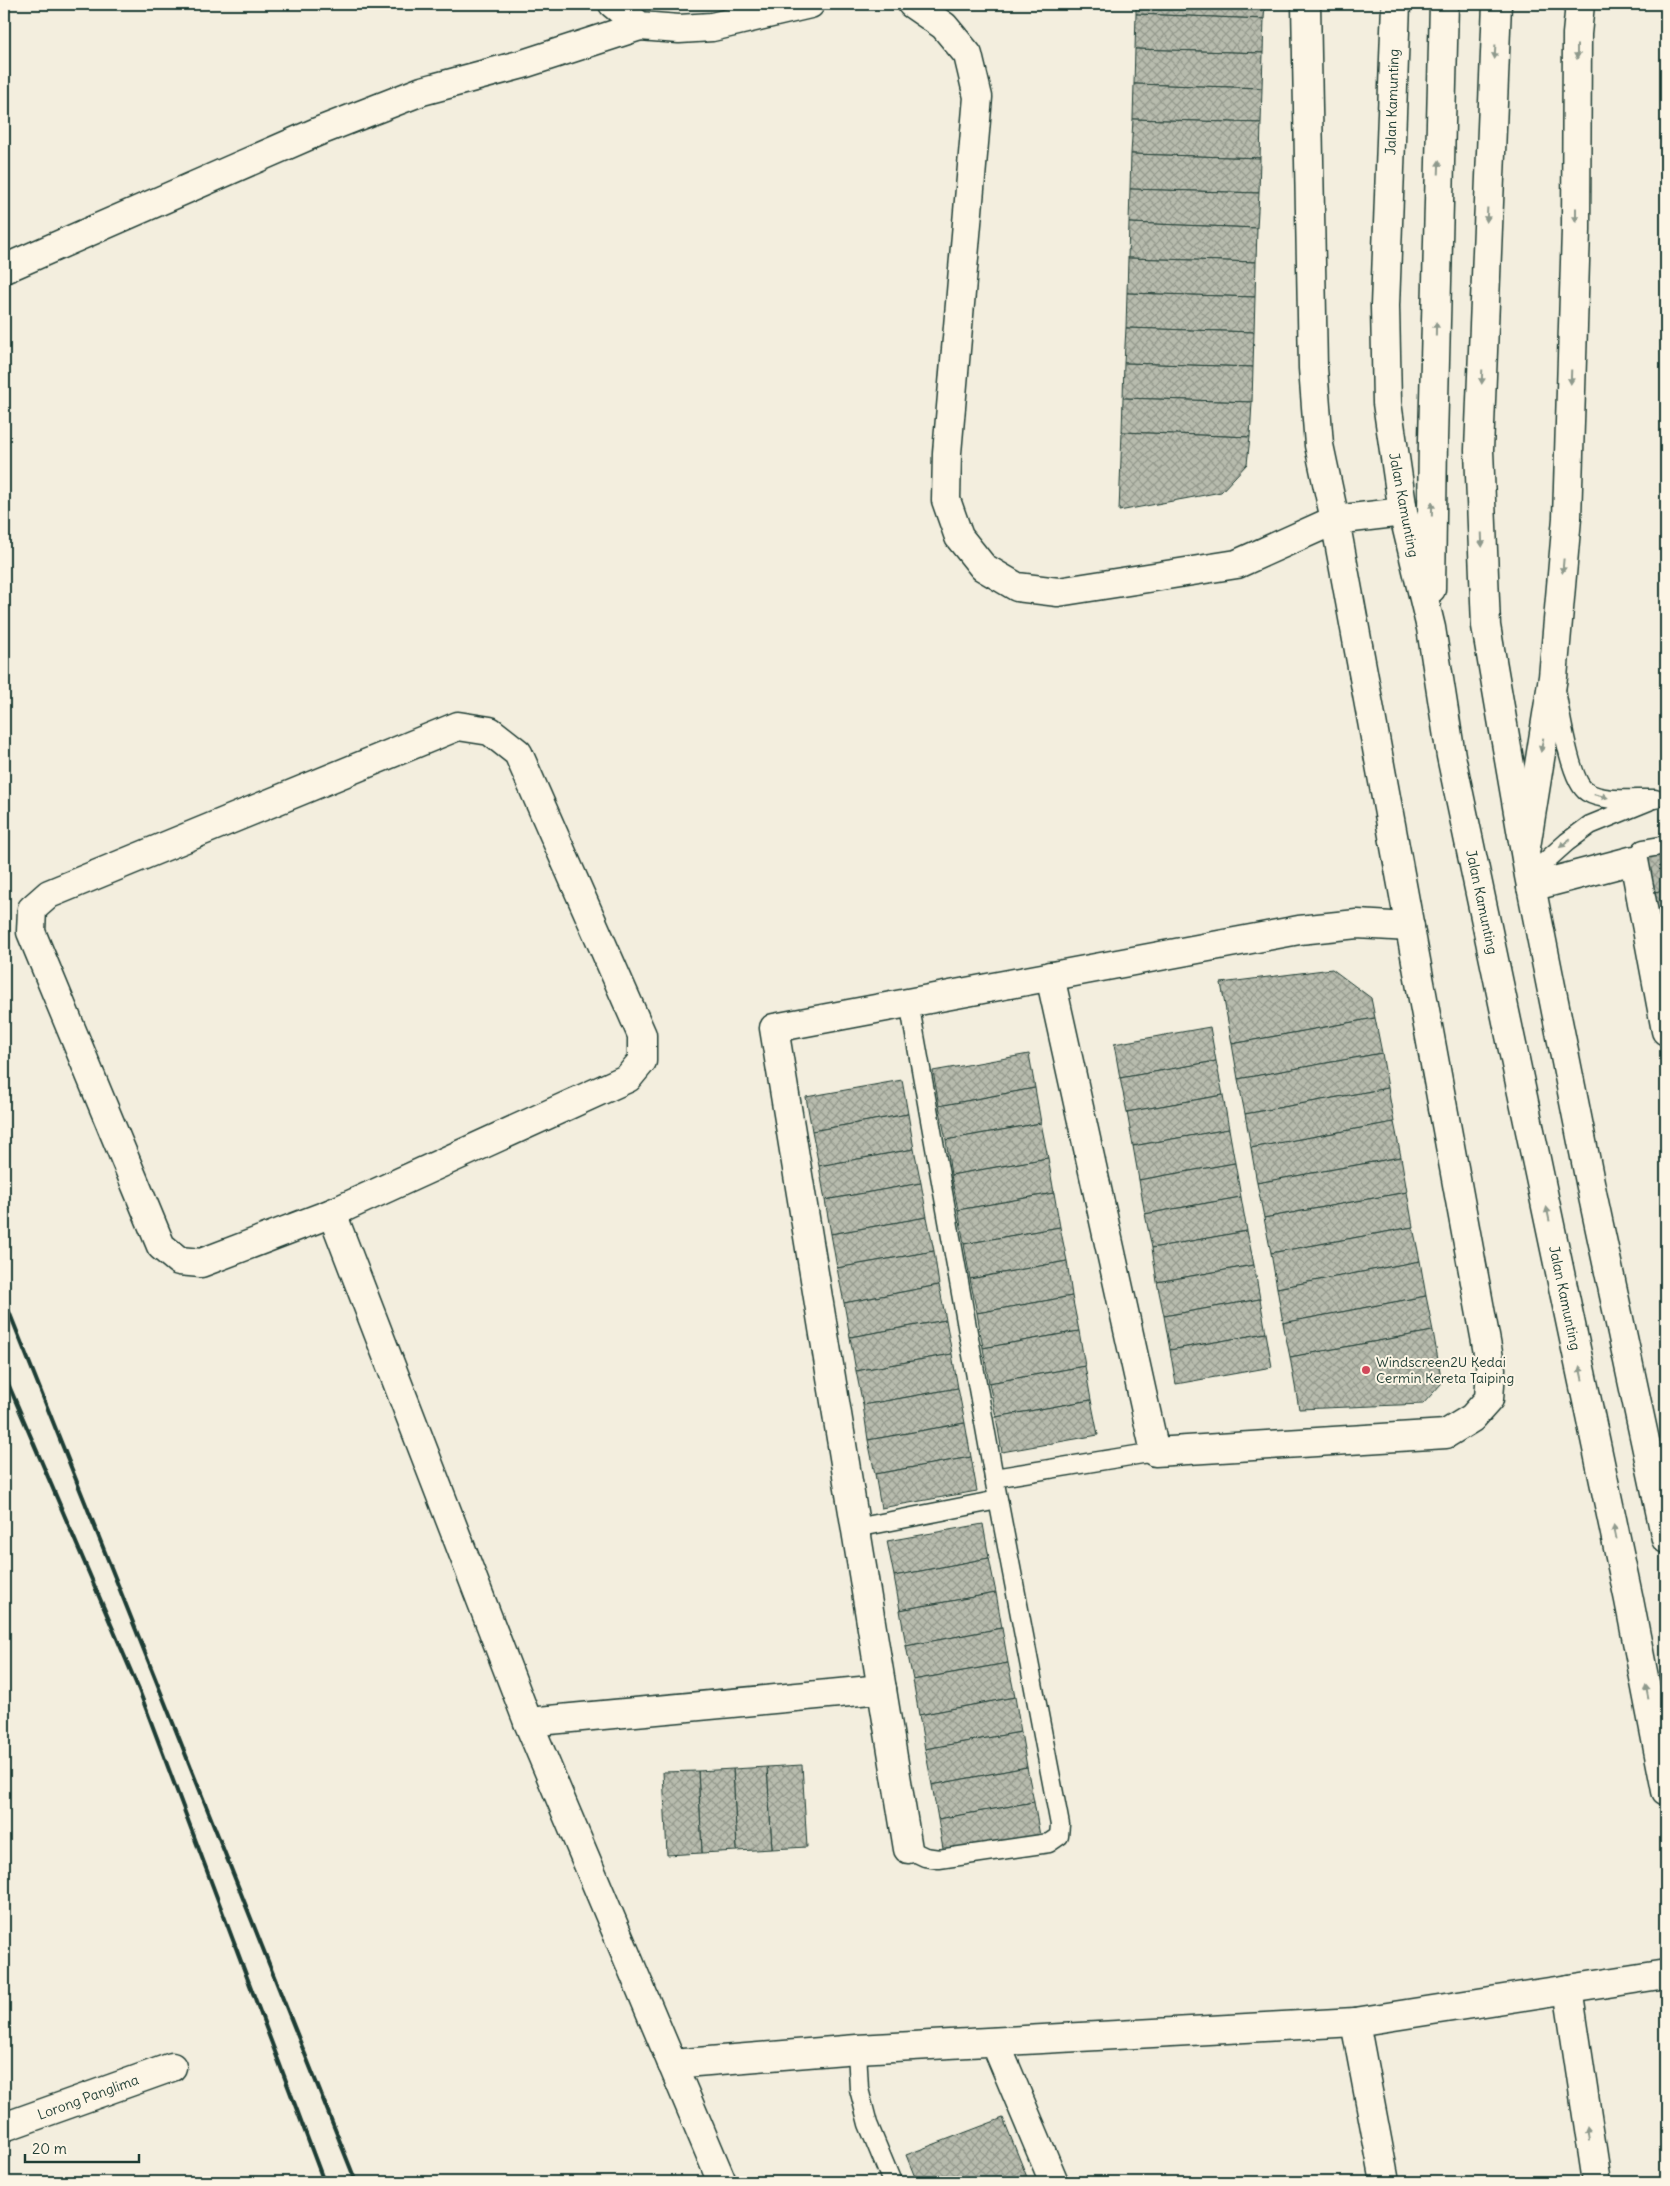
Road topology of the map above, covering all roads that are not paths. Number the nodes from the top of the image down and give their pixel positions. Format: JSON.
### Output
{"nodes":[{"id":1,"x":614,"y":4,"type":"edge"},
{"id":2,"x":810,"y":4,"type":"edge"},
{"id":3,"x":912,"y":4,"type":"edge"},
{"id":4,"x":1306,"y":4,"type":"edge"},
{"id":5,"x":1396,"y":4,"type":"edge"},
{"id":6,"x":1444,"y":4,"type":"edge"},
{"id":7,"x":1497,"y":4,"type":"edge"},
{"id":8,"x":1580,"y":4,"type":"edge"},
{"id":9,"x":713,"y":16,"type":"edge"},
{"id":10,"x":640,"y":26,"type":"junction"},
{"id":11,"x":4,"y":269,"type":"edge"},
{"id":12,"x":1402,"y":512,"type":"junction"},
{"id":13,"x":1335,"y":520,"type":"junction"},
{"id":14,"x":1431,"y":628,"type":"junction"},
{"id":15,"x":1553,"y":677,"type":"junction"},
{"id":16,"x":1661,"y":798,"type":"edge"},
{"id":17,"x":1666,"y":845,"type":"edge"},
{"id":18,"x":1634,"y":860,"type":"junction"},
{"id":19,"x":1528,"y":872,"type":"junction"},
{"id":20,"x":1410,"y":927,"type":"junction"},
{"id":21,"x":1050,"y":976,"type":"junction"},
{"id":22,"x":909,"y":1002,"type":"junction"},
{"id":23,"x":1666,"y":1031,"type":"edge"},
{"id":24,"x":332,"y":1213,"type":"junction"},
{"id":25,"x":1155,"y":1452,"type":"junction"},
{"id":26,"x":994,"y":1478,"type":"junction"},
{"id":27,"x":998,"y":1500,"type":"junction"},
{"id":28,"x":856,"y":1528,"type":"junction"},
{"id":29,"x":1666,"y":1539,"type":"edge"},
{"id":30,"x":882,"y":1689,"type":"junction"},
{"id":31,"x":528,"y":1722,"type":"junction"},
{"id":32,"x":1666,"y":1791,"type":"edge"},
{"id":33,"x":908,"y":1849,"type":"joint"},
{"id":34,"x":1666,"y":1974,"type":"edge"},
{"id":35,"x":1568,"y":1989,"type":"junction"},
{"id":36,"x":1355,"y":2022,"type":"junction"},
{"id":37,"x":995,"y":2042,"type":"junction"},
{"id":38,"x":858,"y":2049,"type":"junction"},
{"id":39,"x":672,"y":2064,"type":"junction"},
{"id":40,"x":172,"y":2067,"type":"dead end"},
{"id":41,"x":4,"y":2128,"type":"edge"},
{"id":42,"x":722,"y":2182,"type":"edge"},
{"id":43,"x":892,"y":2182,"type":"edge"},
{"id":44,"x":1054,"y":2182,"type":"edge"},
{"id":45,"x":1386,"y":2182,"type":"edge"},
{"id":46,"x":1597,"y":2182,"type":"edge"}],
"edges":[{"from":1,"to":10,"type":"street"},
{"from":2,"to":9,"type":"street"},
{"from":3,"to":13,"type":"street"},
{"from":4,"to":13,"type":"street"},
{"from":5,"to":12,"type":"street","name":"Jalan Kamunting"},
{"from":14,"to":6,"type":"street","one_way":true},
{"from":7,"to":19,"type":"street","one_way":true},
{"from":8,"to":15,"type":"street","one_way":true},
{"from":9,"to":10,"type":"street"},
{"from":10,"to":11,"type":"street"},
{"from":12,"to":13,"type":"street"},
{"from":12,"to":14,"type":"street","name":"Jalan Kamunting"},
{"from":13,"to":20,"type":"street"},
{"from":32,"to":14,"type":"street","name":"Jalan Kamunting","one_way":true},
{"from":15,"to":16,"type":"lane","one_way":true},
{"from":15,"to":19,"type":"street","one_way":true},
{"from":16,"to":19,"type":"lane","one_way":true},
{"from":17,"to":18,"type":"lane"},
{"from":18,"to":19,"type":"street"},
{"from":18,"to":23,"type":"street"},
{"from":19,"to":29,"type":"street"},
{"from":20,"to":21,"type":"street"},
{"from":20,"to":25,"type":"street"},
{"from":21,"to":22,"type":"street"},
{"from":21,"to":25,"type":"street"},
{"from":22,"to":26,"type":"lane"},
{"from":22,"to":28,"type":"street"},
{"from":24,"to":24,"type":"street"},
{"from":24,"to":31,"type":"street"},
{"from":25,"to":26,"type":"lane"},
{"from":26,"to":27,"type":"lane"},
{"from":27,"to":28,"type":"lane"},
{"from":27,"to":33,"type":"lane"},
{"from":28,"to":30,"type":"street"},
{"from":30,"to":31,"type":"street"},
{"from":30,"to":33,"type":"street"},
{"from":31,"to":39,"type":"street"},
{"from":34,"to":35,"type":"street"},
{"from":35,"to":36,"type":"street"},
{"from":46,"to":35,"type":"street","one_way":true},
{"from":36,"to":37,"type":"street"},
{"from":36,"to":45,"type":"street"},
{"from":37,"to":38,"type":"street"},
{"from":37,"to":44,"type":"street"},
{"from":38,"to":39,"type":"street"},
{"from":38,"to":43,"type":"lane"},
{"from":39,"to":42,"type":"street"},
{"from":40,"to":41,"type":"street","name":"Lorong Panglima"}]}
